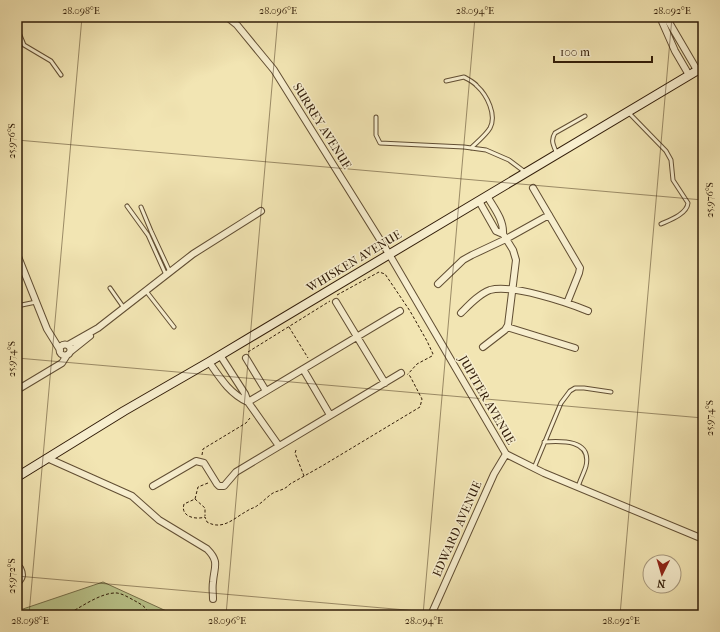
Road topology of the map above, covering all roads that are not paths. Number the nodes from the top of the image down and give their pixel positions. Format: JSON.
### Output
{"nodes":[{"id":1,"x":227,"y":17,"type":"edge"},
{"id":2,"x":660,"y":17,"type":"edge"},
{"id":3,"x":666,"y":17,"type":"edge"},
{"id":4,"x":17,"y":28,"type":"edge"},
{"id":5,"x":700,"y":68,"type":"edge"},
{"id":6,"x":62,"y":75,"type":"dead end"},
{"id":7,"x":689,"y":75,"type":"junction"},
{"id":8,"x":446,"y":82,"type":"dead end"},
{"id":9,"x":627,"y":112,"type":"junction"},
{"id":10,"x":585,"y":116,"type":"dead end"},
{"id":11,"x":376,"y":117,"type":"dead end"},
{"id":12,"x":471,"y":148,"type":"junction"},
{"id":13,"x":557,"y":154,"type":"junction"},
{"id":14,"x":526,"y":173,"type":"junction"},
{"id":15,"x":533,"y":188,"type":"dead end"},
{"id":16,"x":487,"y":196,"type":"junction"},
{"id":17,"x":479,"y":201,"type":"junction"},
{"id":18,"x":127,"y":206,"type":"dead end"},
{"id":19,"x":142,"y":208,"type":"dead end"},
{"id":20,"x":262,"y":212,"type":"dead end"},
{"id":21,"x":496,"y":212,"type":"junction"},
{"id":22,"x":549,"y":215,"type":"junction"},
{"id":23,"x":487,"y":216,"type":"junction"},
{"id":24,"x":661,"y":224,"type":"dead end"},
{"id":25,"x":505,"y":237,"type":"junction"},
{"id":26,"x":17,"y":254,"type":"edge"},
{"id":27,"x":389,"y":254,"type":"junction"},
{"id":28,"x":168,"y":273,"type":"junction"},
{"id":29,"x":438,"y":284,"type":"dead end"},
{"id":30,"x":110,"y":288,"type":"dead end"},
{"id":31,"x":513,"y":290,"type":"junction"},
{"id":32,"x":146,"y":291,"type":"junction"},
{"id":33,"x":333,"y":300,"type":"road end"},
{"id":34,"x":36,"y":302,"type":"junction"},
{"id":35,"x":567,"y":303,"type":"junction"},
{"id":36,"x":17,"y":306,"type":"edge"},
{"id":37,"x":124,"y":308,"type":"junction"},
{"id":38,"x":400,"y":311,"type":"dead end"},
{"id":39,"x":588,"y":311,"type":"dead end"},
{"id":40,"x":461,"y":313,"type":"dead end"},
{"id":41,"x":174,"y":327,"type":"dead end"},
{"id":42,"x":507,"y":327,"type":"junction"},
{"id":43,"x":357,"y":336,"type":"junction"},
{"id":44,"x":484,"y":347,"type":"dead end"},
{"id":45,"x":575,"y":348,"type":"dead end"},
{"id":46,"x":65,"y":350,"type":"junction"},
{"id":47,"x":220,"y":355,"type":"junction"},
{"id":48,"x":246,"y":358,"type":"road end"},
{"id":49,"x":209,"y":362,"type":"junction"},
{"id":50,"x":303,"y":369,"type":"junction"},
{"id":51,"x":404,"y":374,"type":"road end"},
{"id":52,"x":385,"y":383,"type":"junction"},
{"id":53,"x":17,"y":390,"type":"edge"},
{"id":54,"x":266,"y":392,"type":"junction"},
{"id":55,"x":611,"y":392,"type":"dead end"},
{"id":56,"x":248,"y":402,"type":"junction"},
{"id":57,"x":330,"y":416,"type":"junction"},
{"id":58,"x":544,"y":442,"type":"junction"},
{"id":59,"x":279,"y":446,"type":"junction"},
{"id":60,"x":506,"y":454,"type":"junction"},
{"id":61,"x":47,"y":458,"type":"junction"},
{"id":62,"x":534,"y":468,"type":"junction"},
{"id":63,"x":17,"y":476,"type":"edge"},
{"id":64,"x":153,"y":486,"type":"dead end"},
{"id":65,"x":578,"y":487,"type":"junction"},
{"id":66,"x":703,"y":539,"type":"edge"},
{"id":67,"x":17,"y":566,"type":"edge"},
{"id":68,"x":17,"y":582,"type":"edge"},
{"id":69,"x":213,"y":599,"type":"dead end"},
{"id":70,"x":431,"y":615,"type":"edge"}],
"edges":[{"from":1,"to":27,"type":"street","name":"SURREY AVENUE"},
{"from":2,"to":7,"type":"street"},
{"from":3,"to":5,"type":"street"},
{"from":4,"to":6,"type":"lane"},
{"from":5,"to":7,"type":"street","name":"WHISKEN AVENUE"},
{"from":7,"to":9,"type":"street","name":"WHISKEN AVENUE"},
{"from":8,"to":12,"type":"lane"},
{"from":9,"to":13,"type":"street","name":"WHISKEN AVENUE"},
{"from":9,"to":24,"type":"lane"},
{"from":10,"to":13,"type":"lane"},
{"from":11,"to":12,"type":"lane"},
{"from":12,"to":14,"type":"lane"},
{"from":13,"to":14,"type":"street","name":"WHISKEN AVENUE"},
{"from":14,"to":16,"type":"street","name":"WHISKEN AVENUE"},
{"from":15,"to":22,"type":"street"},
{"from":16,"to":17,"type":"street","name":"WHISKEN AVENUE"},
{"from":16,"to":21,"type":"street"},
{"from":17,"to":23,"type":"street"},
{"from":17,"to":27,"type":"street","name":"WHISKEN AVENUE"},
{"from":18,"to":28,"type":"lane"},
{"from":19,"to":28,"type":"lane"},
{"from":20,"to":28,"type":"street"},
{"from":21,"to":23,"type":"street"},
{"from":21,"to":25,"type":"street"},
{"from":22,"to":25,"type":"street"},
{"from":22,"to":35,"type":"street"},
{"from":23,"to":25,"type":"street"},
{"from":25,"to":29,"type":"street"},
{"from":25,"to":31,"type":"street"},
{"from":26,"to":34,"type":"street"},
{"from":27,"to":47,"type":"street","name":"WHISKEN AVENUE"},
{"from":27,"to":60,"type":"street","name":"JUPITER AVENUE"},
{"from":28,"to":32,"type":"street"},
{"from":30,"to":37,"type":"lane"},
{"from":31,"to":35,"type":"street"},
{"from":31,"to":40,"type":"street"},
{"from":31,"to":42,"type":"street"},
{"from":32,"to":37,"type":"street"},
{"from":32,"to":41,"type":"lane"},
{"from":33,"to":43,"type":"street"},
{"from":34,"to":36,"type":"lane"},
{"from":34,"to":46,"type":"street"},
{"from":35,"to":39,"type":"street"},
{"from":37,"to":46,"type":"street"},
{"from":38,"to":43,"type":"street"},
{"from":42,"to":44,"type":"street"},
{"from":42,"to":45,"type":"street"},
{"from":43,"to":50,"type":"street"},
{"from":43,"to":52,"type":"street"},
{"from":46,"to":53,"type":"street"},
{"from":47,"to":49,"type":"street","name":"WHISKEN AVENUE"},
{"from":47,"to":56,"type":"street"},
{"from":48,"to":54,"type":"street"},
{"from":49,"to":56,"type":"street"},
{"from":49,"to":61,"type":"street","name":"WHISKEN AVENUE"},
{"from":50,"to":54,"type":"street"},
{"from":50,"to":57,"type":"street"},
{"from":51,"to":52,"type":"street"},
{"from":52,"to":57,"type":"street"},
{"from":54,"to":56,"type":"street"},
{"from":55,"to":58,"type":"lane"},
{"from":56,"to":59,"type":"street"},
{"from":57,"to":59,"type":"street"},
{"from":58,"to":62,"type":"lane"},
{"from":58,"to":65,"type":"lane"},
{"from":59,"to":64,"type":"street"},
{"from":60,"to":62,"type":"street","name":"JUPITER AVENUE"},
{"from":60,"to":70,"type":"street","name":"EDWARD AVENUE"},
{"from":61,"to":63,"type":"street","name":"WHISKEN AVENUE"},
{"from":61,"to":69,"type":"street"},
{"from":62,"to":65,"type":"street","name":"JUPITER AVENUE"},
{"from":65,"to":66,"type":"street","name":"JUPITER AVENUE"},
{"from":67,"to":68,"type":"street"}]}
